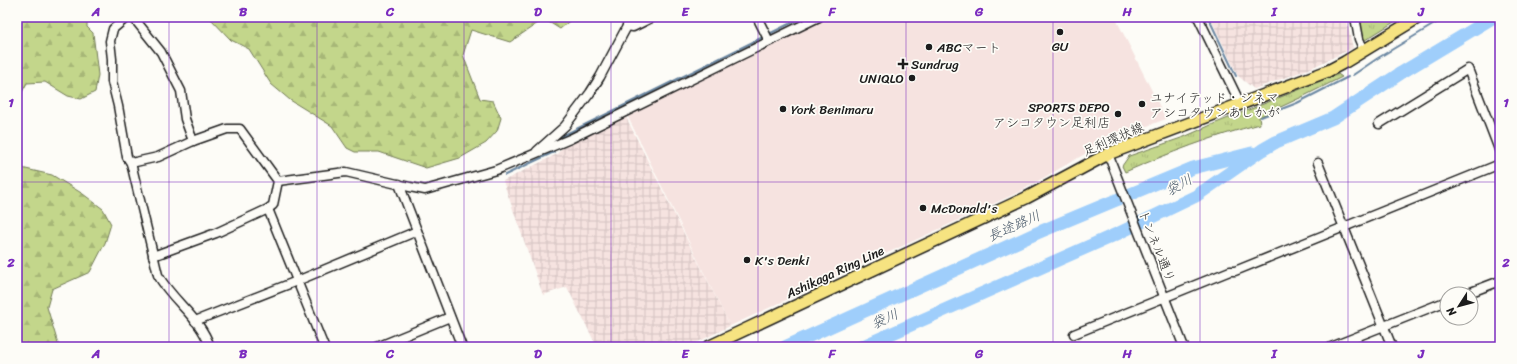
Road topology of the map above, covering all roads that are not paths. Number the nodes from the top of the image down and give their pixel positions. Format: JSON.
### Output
{"nodes":[{"id":1,"x":127,"y":17,"type":"edge"},
{"id":2,"x":134,"y":17,"type":"edge"},
{"id":3,"x":632,"y":17,"type":"edge"},
{"id":4,"x":654,"y":17,"type":"edge"},
{"id":5,"x":757,"y":17,"type":"edge"},
{"id":6,"x":819,"y":17,"type":"edge"},
{"id":7,"x":1198,"y":17,"type":"edge"},
{"id":8,"x":1355,"y":17,"type":"edge"},
{"id":9,"x":1419,"y":17,"type":"edge"},
{"id":10,"x":627,"y":26,"type":"junction"},
{"id":11,"x":769,"y":42,"type":"junction"},
{"id":12,"x":1364,"y":51,"type":"junction"},
{"id":13,"x":1240,"y":103,"type":"junction"},
{"id":14,"x":1380,"y":124,"type":"dead end"},
{"id":15,"x":193,"y":141,"type":"junction"},
{"id":16,"x":1500,"y":152,"type":"edge"},
{"id":17,"x":1108,"y":154,"type":"junction"},
{"id":18,"x":530,"y":157,"type":"junction"},
{"id":19,"x":131,"y":163,"type":"junction"},
{"id":20,"x":1318,"y":163,"type":"dead end"},
{"id":21,"x":1500,"y":164,"type":"edge"},
{"id":22,"x":278,"y":181,"type":"junction"},
{"id":23,"x":399,"y":184,"type":"junction"},
{"id":24,"x":268,"y":209,"type":"junction"},
{"id":25,"x":1344,"y":227,"type":"junction"},
{"id":26,"x":417,"y":231,"type":"junction"},
{"id":27,"x":153,"y":256,"type":"junction"},
{"id":28,"x":297,"y":281,"type":"junction"},
{"id":29,"x":1500,"y":281,"type":"edge"},
{"id":30,"x":1479,"y":289,"type":"edge"},
{"id":31,"x":1165,"y":297,"type":"junction"},
{"id":32,"x":1439,"y":304,"type":"edge"},
{"id":33,"x":450,"y":317,"type":"junction"},
{"id":34,"x":195,"y":321,"type":"junction"},
{"id":35,"x":1383,"y":326,"type":"junction"},
{"id":36,"x":1074,"y":334,"type":"dead end"},
{"id":37,"x":210,"y":347,"type":"edge"},
{"id":38,"x":324,"y":347,"type":"edge"},
{"id":39,"x":376,"y":347,"type":"edge"},
{"id":40,"x":462,"y":347,"type":"edge"},
{"id":41,"x":708,"y":347,"type":"edge"},
{"id":42,"x":1184,"y":347,"type":"edge"},
{"id":43,"x":1331,"y":347,"type":"edge"},
{"id":44,"x":1392,"y":347,"type":"edge"}],
"edges":[{"from":1,"to":19,"type":"street"},
{"from":2,"to":15,"type":"street"},
{"from":3,"to":10,"type":"street"},
{"from":4,"to":10,"type":"street"},
{"from":5,"to":11,"type":"street"},
{"from":6,"to":11,"type":"street"},
{"from":7,"to":13,"type":"street"},
{"from":8,"to":12,"type":"street"},
{"from":9,"to":12,"type":"main road","name":"足利環状線"},
{"from":10,"to":18,"type":"street"},
{"from":11,"to":18,"type":"street"},
{"from":12,"to":13,"type":"main road","name":"足利環状線"},
{"from":13,"to":17,"type":"main road","name":"足利環状線"},
{"from":14,"to":16,"type":"street"},
{"from":15,"to":19,"type":"street"},
{"from":15,"to":22,"type":"street"},
{"from":17,"to":31,"type":"street","name":"トンネル通り"},
{"from":17,"to":41,"type":"main road","name":"足利環状線"},
{"from":18,"to":23,"type":"street"},
{"from":19,"to":27,"type":"street"},
{"from":20,"to":25,"type":"street"},
{"from":21,"to":25,"type":"street"},
{"from":22,"to":23,"type":"street"},
{"from":22,"to":24,"type":"street"},
{"from":23,"to":26,"type":"street"},
{"from":24,"to":27,"type":"street"},
{"from":24,"to":28,"type":"street"},
{"from":25,"to":31,"type":"street"},
{"from":25,"to":35,"type":"street"},
{"from":26,"to":28,"type":"street"},
{"from":26,"to":33,"type":"street"},
{"from":27,"to":34,"type":"street"},
{"from":28,"to":34,"type":"street"},
{"from":28,"to":38,"type":"street"},
{"from":29,"to":30,"type":"street"},
{"from":31,"to":36,"type":"street"},
{"from":31,"to":42,"type":"street","name":"トンネル通り"},
{"from":32,"to":35,"type":"street"},
{"from":33,"to":39,"type":"street"},
{"from":33,"to":40,"type":"street"},
{"from":34,"to":37,"type":"street"},
{"from":35,"to":43,"type":"street"},
{"from":35,"to":44,"type":"street"}]}
